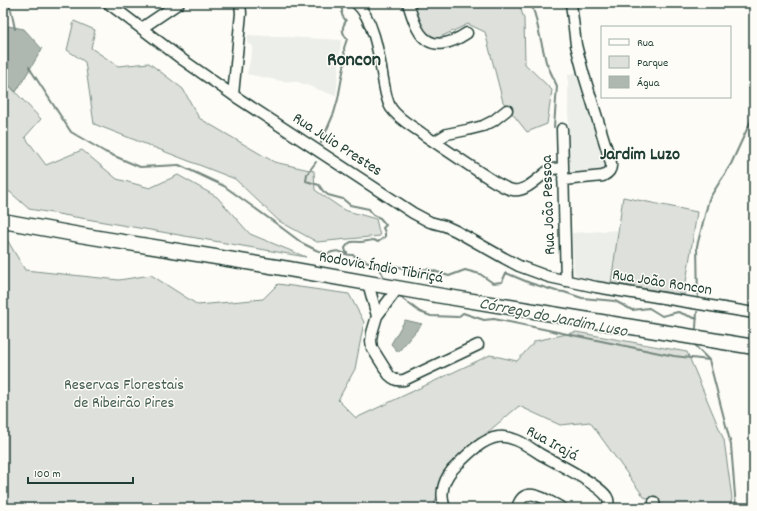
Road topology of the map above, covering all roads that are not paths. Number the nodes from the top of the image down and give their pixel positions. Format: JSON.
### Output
{"nodes":[{"id":1,"x":108,"y":3,"type":"edge"},
{"id":2,"x":179,"y":3,"type":"edge"},
{"id":3,"x":240,"y":3,"type":"edge"},
{"id":4,"x":356,"y":3,"type":"edge"},
{"id":5,"x":408,"y":3,"type":"edge"},
{"id":6,"x":571,"y":3,"type":"edge"},
{"id":7,"x":142,"y":28,"type":"junction"},
{"id":8,"x":467,"y":33,"type":"dead end"},
{"id":9,"x":233,"y":95,"type":"junction"},
{"id":10,"x":507,"y":110,"type":"dead end"},
{"id":11,"x":562,"y":129,"type":"dead end"},
{"id":12,"x":434,"y":142,"type":"junction"},
{"id":13,"x":563,"y":168,"type":"junction"},
{"id":14,"x":563,"y":180,"type":"junction"},
{"id":15,"x":3,"y":221,"type":"edge"},
{"id":16,"x":566,"y":281,"type":"junction"},
{"id":17,"x":368,"y":283,"type":"junction"},
{"id":18,"x":398,"y":288,"type":"junction"},
{"id":19,"x":754,"y":313,"type":"edge"},
{"id":20,"x":377,"y":316,"type":"junction"},
{"id":21,"x":478,"y":345,"type":"dead end"},
{"id":22,"x":754,"y":347,"type":"edge"},
{"id":23,"x":445,"y":508,"type":"edge"},
{"id":24,"x":517,"y":508,"type":"edge"},
{"id":25,"x":562,"y":508,"type":"edge"},
{"id":26,"x":607,"y":508,"type":"edge"}],
"edges":[{"from":1,"to":7,"type":"street","name":"Rua Julio Prestes"},
{"from":2,"to":7,"type":"street"},
{"from":3,"to":9,"type":"street"},
{"from":4,"to":12,"type":"street"},
{"from":5,"to":8,"type":"street"},
{"from":6,"to":14,"type":"street"},
{"from":7,"to":9,"type":"street","name":"Rua Julio Prestes"},
{"from":9,"to":16,"type":"street","name":"Rua Julio Prestes"},
{"from":10,"to":12,"type":"street"},
{"from":11,"to":13,"type":"street","name":"Rua João Pessoa"},
{"from":12,"to":13,"type":"street"},
{"from":13,"to":14,"type":"street","name":"Rua João Pessoa"},
{"from":14,"to":16,"type":"street","name":"Rua João Pessoa"},
{"from":15,"to":17,"type":"highway","name":"Rodovia Índio Tibiriçá"},
{"from":16,"to":19,"type":"street","name":"Rua João Roncon"},
{"from":17,"to":18,"type":"highway","name":"Rodovia Índio Tibiriçá"},
{"from":17,"to":20,"type":"street"},
{"from":18,"to":20,"type":"street"},
{"from":18,"to":22,"type":"highway","name":"Rodovia Índio Tibiriçá"},
{"from":20,"to":21,"type":"street"},
{"from":23,"to":26,"type":"street","name":"Rua Irajá"},
{"from":24,"to":25,"type":"street"}]}
